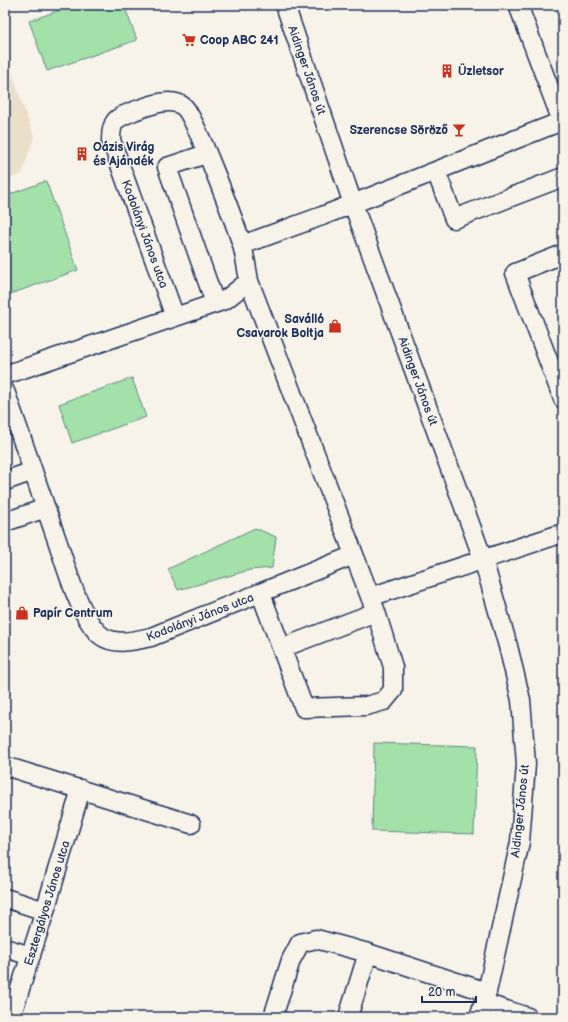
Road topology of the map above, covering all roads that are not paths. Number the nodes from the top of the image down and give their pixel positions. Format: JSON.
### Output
{"nodes":[{"id":1,"x":285,"y":5,"type":"edge"},
{"id":2,"x":518,"y":5,"type":"edge"},
{"id":3,"x":562,"y":123,"type":"edge"},
{"id":4,"x":206,"y":154,"type":"junction"},
{"id":5,"x":436,"y":171,"type":"junction"},
{"id":6,"x":563,"y":177,"type":"edge"},
{"id":7,"x":353,"y":204,"type":"junction"},
{"id":8,"x":242,"y":245,"type":"junction"},
{"id":9,"x":563,"y":254,"type":"edge"},
{"id":10,"x":249,"y":281,"type":"junction"},
{"id":11,"x":215,"y":303,"type":"junction"},
{"id":12,"x":175,"y":317,"type":"junction"},
{"id":13,"x":5,"y":375,"type":"edge"},
{"id":14,"x":5,"y":391,"type":"edge"},
{"id":15,"x":563,"y":399,"type":"edge"},
{"id":16,"x":11,"y":424,"type":"edge"},
{"id":17,"x":33,"y":471,"type":"junction"},
{"id":18,"x":5,"y":481,"type":"edge"},
{"id":19,"x":46,"y":508,"type":"junction"},
{"id":20,"x":5,"y":522,"type":"edge"},
{"id":21,"x":563,"y":533,"type":"edge"},
{"id":22,"x":354,"y":555,"type":"junction"},
{"id":23,"x":483,"y":559,"type":"junction"},
{"id":24,"x":261,"y":594,"type":"junction"},
{"id":25,"x":373,"y":605,"type":"junction"},
{"id":26,"x":282,"y":648,"type":"junction"},
{"id":27,"x":5,"y":766,"type":"edge"},
{"id":28,"x":80,"y":789,"type":"junction"},
{"id":29,"x":191,"y":824,"type":"dead end"},
{"id":30,"x":5,"y":898,"type":"edge"},
{"id":31,"x":45,"y":910,"type":"junction"},
{"id":32,"x":5,"y":948,"type":"edge"},
{"id":33,"x":368,"y":953,"type":"junction"},
{"id":34,"x":31,"y":956,"type":"junction"},
{"id":35,"x":11,"y":998,"type":"edge"},
{"id":36,"x":483,"y":1004,"type":"edge"},
{"id":37,"x":11,"y":1017,"type":"edge"},
{"id":38,"x":273,"y":1017,"type":"edge"},
{"id":39,"x":348,"y":1017,"type":"edge"},
{"id":40,"x":528,"y":1017,"type":"edge"}],
"edges":[{"from":1,"to":7,"type":"street","name":"Aidinger János út"},
{"from":2,"to":3,"type":"street"},
{"from":3,"to":5,"type":"street"},
{"from":4,"to":8,"type":"street"},
{"from":4,"to":11,"type":"street"},
{"from":4,"to":12,"type":"street","name":"Kodolányi János utca"},
{"from":5,"to":6,"type":"street"},
{"from":5,"to":7,"type":"street"},
{"from":7,"to":8,"type":"street"},
{"from":7,"to":23,"type":"street","name":"Aidinger János út"},
{"from":8,"to":10,"type":"street"},
{"from":9,"to":15,"type":"street"},
{"from":10,"to":11,"type":"street"},
{"from":10,"to":22,"type":"street"},
{"from":11,"to":12,"type":"street"},
{"from":12,"to":13,"type":"street"},
{"from":14,"to":16,"type":"street","name":"Kodolányi János utca"},
{"from":16,"to":17,"type":"street","name":"Kodolányi János utca"},
{"from":17,"to":18,"type":"street"},
{"from":17,"to":19,"type":"street","name":"Kodolányi János utca"},
{"from":19,"to":20,"type":"street"},
{"from":19,"to":24,"type":"street","name":"Kodolányi János utca"},
{"from":21,"to":23,"type":"street"},
{"from":22,"to":24,"type":"street"},
{"from":22,"to":25,"type":"street"},
{"from":23,"to":25,"type":"street"},
{"from":23,"to":36,"type":"street","name":"Aidinger János út"},
{"from":24,"to":26,"type":"street","name":"Kodolányi János utca"},
{"from":25,"to":26,"type":"street"},
{"from":25,"to":26,"type":"street","name":"Kodolányi János utca"},
{"from":27,"to":28,"type":"street"},
{"from":28,"to":29,"type":"street"},
{"from":28,"to":31,"type":"street","name":"Esztergályos János utca"},
{"from":30,"to":31,"type":"street"},
{"from":31,"to":34,"type":"street","name":"Esztergályos János utca"},
{"from":32,"to":34,"type":"street"},
{"from":33,"to":36,"type":"street"},
{"from":33,"to":38,"type":"street"},
{"from":33,"to":39,"type":"street"},
{"from":34,"to":35,"type":"street","name":"Esztergályos János utca"},
{"from":35,"to":37,"type":"street","name":"Esztergályos János utca"},
{"from":36,"to":40,"type":"street"}]}
